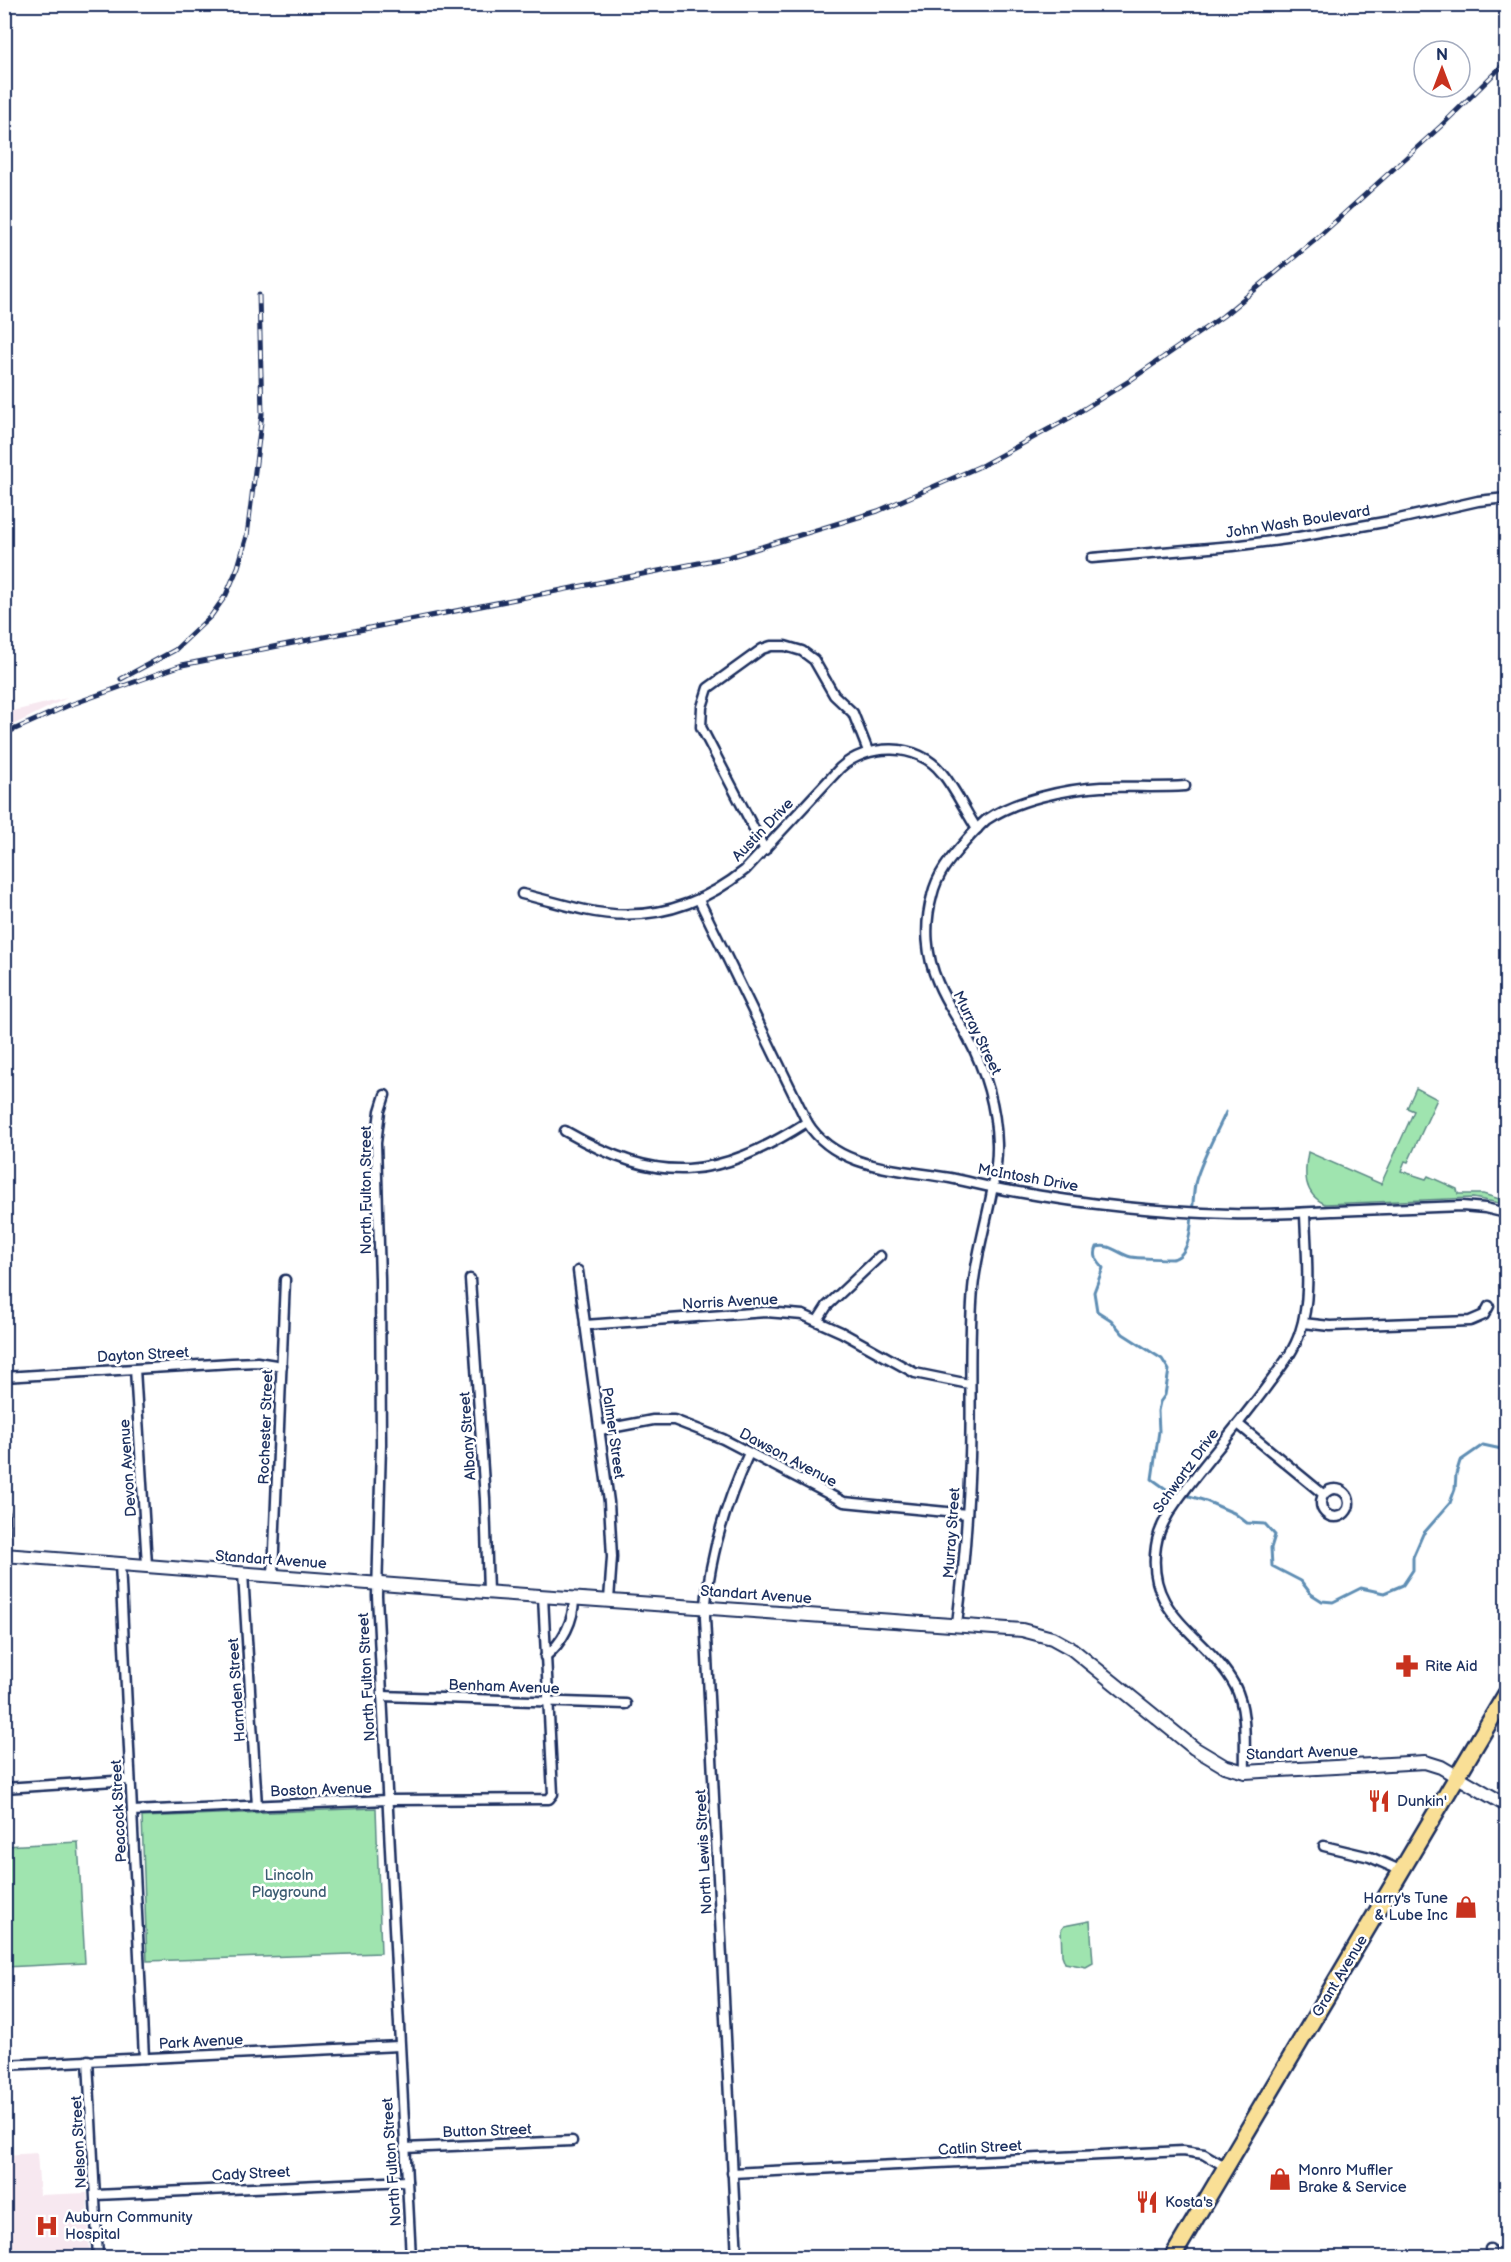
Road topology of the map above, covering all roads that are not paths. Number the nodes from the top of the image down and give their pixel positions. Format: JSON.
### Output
{"nodes":[{"id":1,"x":1506,"y":498,"type":"edge"},
{"id":2,"x":1092,"y":558,"type":"dead end"},
{"id":3,"x":868,"y":751,"type":"junction"},
{"id":4,"x":1185,"y":786,"type":"dead end"},
{"id":5,"x":977,"y":829,"type":"junction"},
{"id":6,"x":765,"y":850,"type":"junction"},
{"id":7,"x":522,"y":894,"type":"dead end"},
{"id":8,"x":699,"y":900,"type":"junction"},
{"id":9,"x":385,"y":1095,"type":"dead end"},
{"id":10,"x":807,"y":1122,"type":"junction"},
{"id":11,"x":566,"y":1131,"type":"dead end"},
{"id":12,"x":991,"y":1187,"type":"junction"},
{"id":13,"x":1506,"y":1213,"type":"edge"},
{"id":14,"x":1305,"y":1214,"type":"junction"},
{"id":15,"x":880,"y":1256,"type":"dead end"},
{"id":16,"x":578,"y":1271,"type":"dead end"},
{"id":17,"x":470,"y":1279,"type":"dead end"},
{"id":18,"x":285,"y":1280,"type":"dead end"},
{"id":19,"x":1489,"y":1306,"type":"dead end"},
{"id":20,"x":818,"y":1320,"type":"junction"},
{"id":21,"x":1303,"y":1323,"type":"junction"},
{"id":22,"x":585,"y":1325,"type":"junction"},
{"id":23,"x":282,"y":1366,"type":"junction"},
{"id":24,"x":135,"y":1369,"type":"junction"},
{"id":25,"x":4,"y":1377,"type":"edge"},
{"id":26,"x":969,"y":1384,"type":"junction"},
{"id":27,"x":1238,"y":1424,"type":"junction"},
{"id":28,"x":600,"y":1430,"type":"junction"},
{"id":29,"x":749,"y":1453,"type":"junction"},
{"id":30,"x":1323,"y":1494,"type":"dead end"},
{"id":31,"x":4,"y":1513,"type":"edge"},
{"id":32,"x":967,"y":1514,"type":"junction"},
{"id":33,"x":5,"y":1555,"type":"edge"},
{"id":34,"x":120,"y":1563,"type":"junction"},
{"id":35,"x":147,"y":1565,"type":"junction"},
{"id":36,"x":243,"y":1573,"type":"junction"},
{"id":37,"x":273,"y":1575,"type":"junction"},
{"id":38,"x":377,"y":1582,"type":"junction"},
{"id":39,"x":489,"y":1592,"type":"junction"},
{"id":40,"x":543,"y":1596,"type":"junction"},
{"id":41,"x":574,"y":1598,"type":"junction"},
{"id":42,"x":609,"y":1600,"type":"junction"},
{"id":43,"x":705,"y":1606,"type":"junction"},
{"id":44,"x":957,"y":1624,"type":"junction"},
{"id":45,"x":545,"y":1657,"type":"junction"},
{"id":46,"x":1506,"y":1694,"type":"edge"},
{"id":47,"x":382,"y":1696,"type":"junction"},
{"id":48,"x":548,"y":1702,"type":"junction"},
{"id":49,"x":626,"y":1704,"type":"dead end"},
{"id":50,"x":1245,"y":1772,"type":"junction"},
{"id":51,"x":1458,"y":1776,"type":"junction"},
{"id":52,"x":130,"y":1780,"type":"junction"},
{"id":53,"x":4,"y":1788,"type":"edge"},
{"id":54,"x":387,"y":1800,"type":"junction"},
{"id":55,"x":1506,"y":1805,"type":"edge"},
{"id":56,"x":257,"y":1806,"type":"junction"},
{"id":57,"x":132,"y":1811,"type":"junction"},
{"id":58,"x":1324,"y":1846,"type":"dead end"},
{"id":59,"x":1402,"y":1871,"type":"junction"},
{"id":60,"x":399,"y":2046,"type":"junction"},
{"id":61,"x":144,"y":2058,"type":"junction"},
{"id":62,"x":88,"y":2060,"type":"junction"},
{"id":63,"x":4,"y":2065,"type":"edge"},
{"id":64,"x":572,"y":2141,"type":"dead end"},
{"id":65,"x":404,"y":2148,"type":"junction"},
{"id":66,"x":1226,"y":2167,"type":"junction"},
{"id":67,"x":732,"y":2173,"type":"junction"},
{"id":68,"x":407,"y":2181,"type":"junction"},
{"id":69,"x":96,"y":2195,"type":"junction"},
{"id":70,"x":98,"y":2258,"type":"edge"},
{"id":71,"x":411,"y":2258,"type":"edge"},
{"id":72,"x":737,"y":2258,"type":"edge"},
{"id":73,"x":1172,"y":2258,"type":"edge"}],
"edges":[{"from":1,"to":2,"type":"street","name":"John Wash Boulevard"},
{"from":3,"to":5,"type":"street"},
{"from":3,"to":6,"type":"street","name":"Austin Drive"},
{"from":3,"to":6,"type":"street"},
{"from":4,"to":5,"type":"street","name":"Murray Street"},
{"from":5,"to":12,"type":"street","name":"Murray Street"},
{"from":6,"to":8,"type":"street","name":"Austin Drive"},
{"from":7,"to":8,"type":"street","name":"Austin Drive"},
{"from":8,"to":10,"type":"street","name":"McIntosh Drive"},
{"from":9,"to":38,"type":"street","name":"North Fulton Street"},
{"from":10,"to":11,"type":"street"},
{"from":10,"to":12,"type":"street","name":"McIntosh Drive"},
{"from":12,"to":14,"type":"street","name":"McIntosh Drive"},
{"from":12,"to":26,"type":"street","name":"Murray Street"},
{"from":13,"to":14,"type":"street","name":"McIntosh Drive"},
{"from":14,"to":21,"type":"street","name":"Schwartz Drive"},
{"from":15,"to":20,"type":"street"},
{"from":16,"to":22,"type":"street","name":"Palmer Street"},
{"from":17,"to":39,"type":"street","name":"Albany Street"},
{"from":18,"to":23,"type":"street","name":"Rochester Street"},
{"from":19,"to":21,"type":"street"},
{"from":20,"to":22,"type":"street","name":"Norris Avenue"},
{"from":20,"to":26,"type":"street","name":"Norris Avenue"},
{"from":21,"to":27,"type":"street","name":"Schwartz Drive"},
{"from":22,"to":28,"type":"street","name":"Palmer Street"},
{"from":23,"to":24,"type":"street","name":"Dayton Street"},
{"from":23,"to":37,"type":"street","name":"Rochester Street"},
{"from":24,"to":25,"type":"street","name":"Dayton Street"},
{"from":24,"to":35,"type":"street","name":"Devon Avenue"},
{"from":26,"to":32,"type":"street","name":"Murray Street"},
{"from":27,"to":30,"type":"street"},
{"from":27,"to":50,"type":"street","name":"Schwartz Drive"},
{"from":28,"to":29,"type":"street","name":"Dawson Avenue"},
{"from":28,"to":42,"type":"street","name":"Palmer Street"},
{"from":29,"to":32,"type":"street","name":"Dawson Avenue"},
{"from":29,"to":43,"type":"street","name":"North Lewis Street"},
{"from":31,"to":33,"type":"street"},
{"from":32,"to":44,"type":"street","name":"Murray Street"},
{"from":33,"to":34,"type":"street","name":"Standart Avenue"},
{"from":34,"to":35,"type":"street","name":"Standart Avenue"},
{"from":34,"to":52,"type":"street","name":"Peacock Street"},
{"from":35,"to":36,"type":"street","name":"Standart Avenue"},
{"from":36,"to":37,"type":"street","name":"Standart Avenue"},
{"from":36,"to":56,"type":"street","name":"Harnden Street"},
{"from":37,"to":38,"type":"street","name":"Standart Avenue"},
{"from":38,"to":39,"type":"street","name":"Standart Avenue"},
{"from":38,"to":47,"type":"street","name":"North Fulton Street"},
{"from":39,"to":40,"type":"street","name":"Standart Avenue"},
{"from":40,"to":41,"type":"street","name":"Standart Avenue"},
{"from":40,"to":45,"type":"street"},
{"from":41,"to":42,"type":"street","name":"Standart Avenue"},
{"from":41,"to":45,"type":"street"},
{"from":42,"to":43,"type":"street","name":"Standart Avenue"},
{"from":43,"to":44,"type":"street","name":"Standart Avenue"},
{"from":43,"to":67,"type":"street","name":"North Lewis Street"},
{"from":44,"to":50,"type":"street","name":"Standart Avenue"},
{"from":45,"to":48,"type":"street"},
{"from":46,"to":51,"type":"highway","name":"Grant Avenue"},
{"from":47,"to":48,"type":"street","name":"Benham Avenue"},
{"from":47,"to":54,"type":"street","name":"North Fulton Street"},
{"from":48,"to":49,"type":"street","name":"Benham Avenue"},
{"from":48,"to":54,"type":"street","name":"Boston Avenue"},
{"from":50,"to":51,"type":"street","name":"Standart Avenue"},
{"from":51,"to":55,"type":"street","name":"Standart Avenue"},
{"from":51,"to":59,"type":"highway","name":"Grant Avenue"},
{"from":52,"to":53,"type":"street"},
{"from":52,"to":57,"type":"street","name":"Peacock Street"},
{"from":54,"to":56,"type":"street","name":"Boston Avenue"},
{"from":54,"to":60,"type":"street","name":"North Fulton Street"},
{"from":56,"to":57,"type":"street","name":"Boston Avenue"},
{"from":57,"to":61,"type":"street","name":"Peacock Street"},
{"from":58,"to":59,"type":"street"},
{"from":59,"to":66,"type":"highway","name":"Grant Avenue"},
{"from":60,"to":61,"type":"street","name":"Park Avenue"},
{"from":60,"to":65,"type":"street","name":"North Fulton Street"},
{"from":61,"to":62,"type":"street","name":"Park Avenue"},
{"from":62,"to":63,"type":"street","name":"Park Avenue"},
{"from":62,"to":69,"type":"street","name":"Nelson Street"},
{"from":64,"to":65,"type":"street","name":"Button Street"},
{"from":65,"to":68,"type":"street","name":"North Fulton Street"},
{"from":66,"to":67,"type":"street","name":"Catlin Street"},
{"from":66,"to":73,"type":"highway","name":"Grant Avenue"},
{"from":67,"to":72,"type":"street","name":"North Lewis Street"},
{"from":68,"to":69,"type":"street","name":"Cady Street"},
{"from":68,"to":71,"type":"street","name":"North Fulton Street"},
{"from":69,"to":70,"type":"street","name":"Nelson Street"}]}
